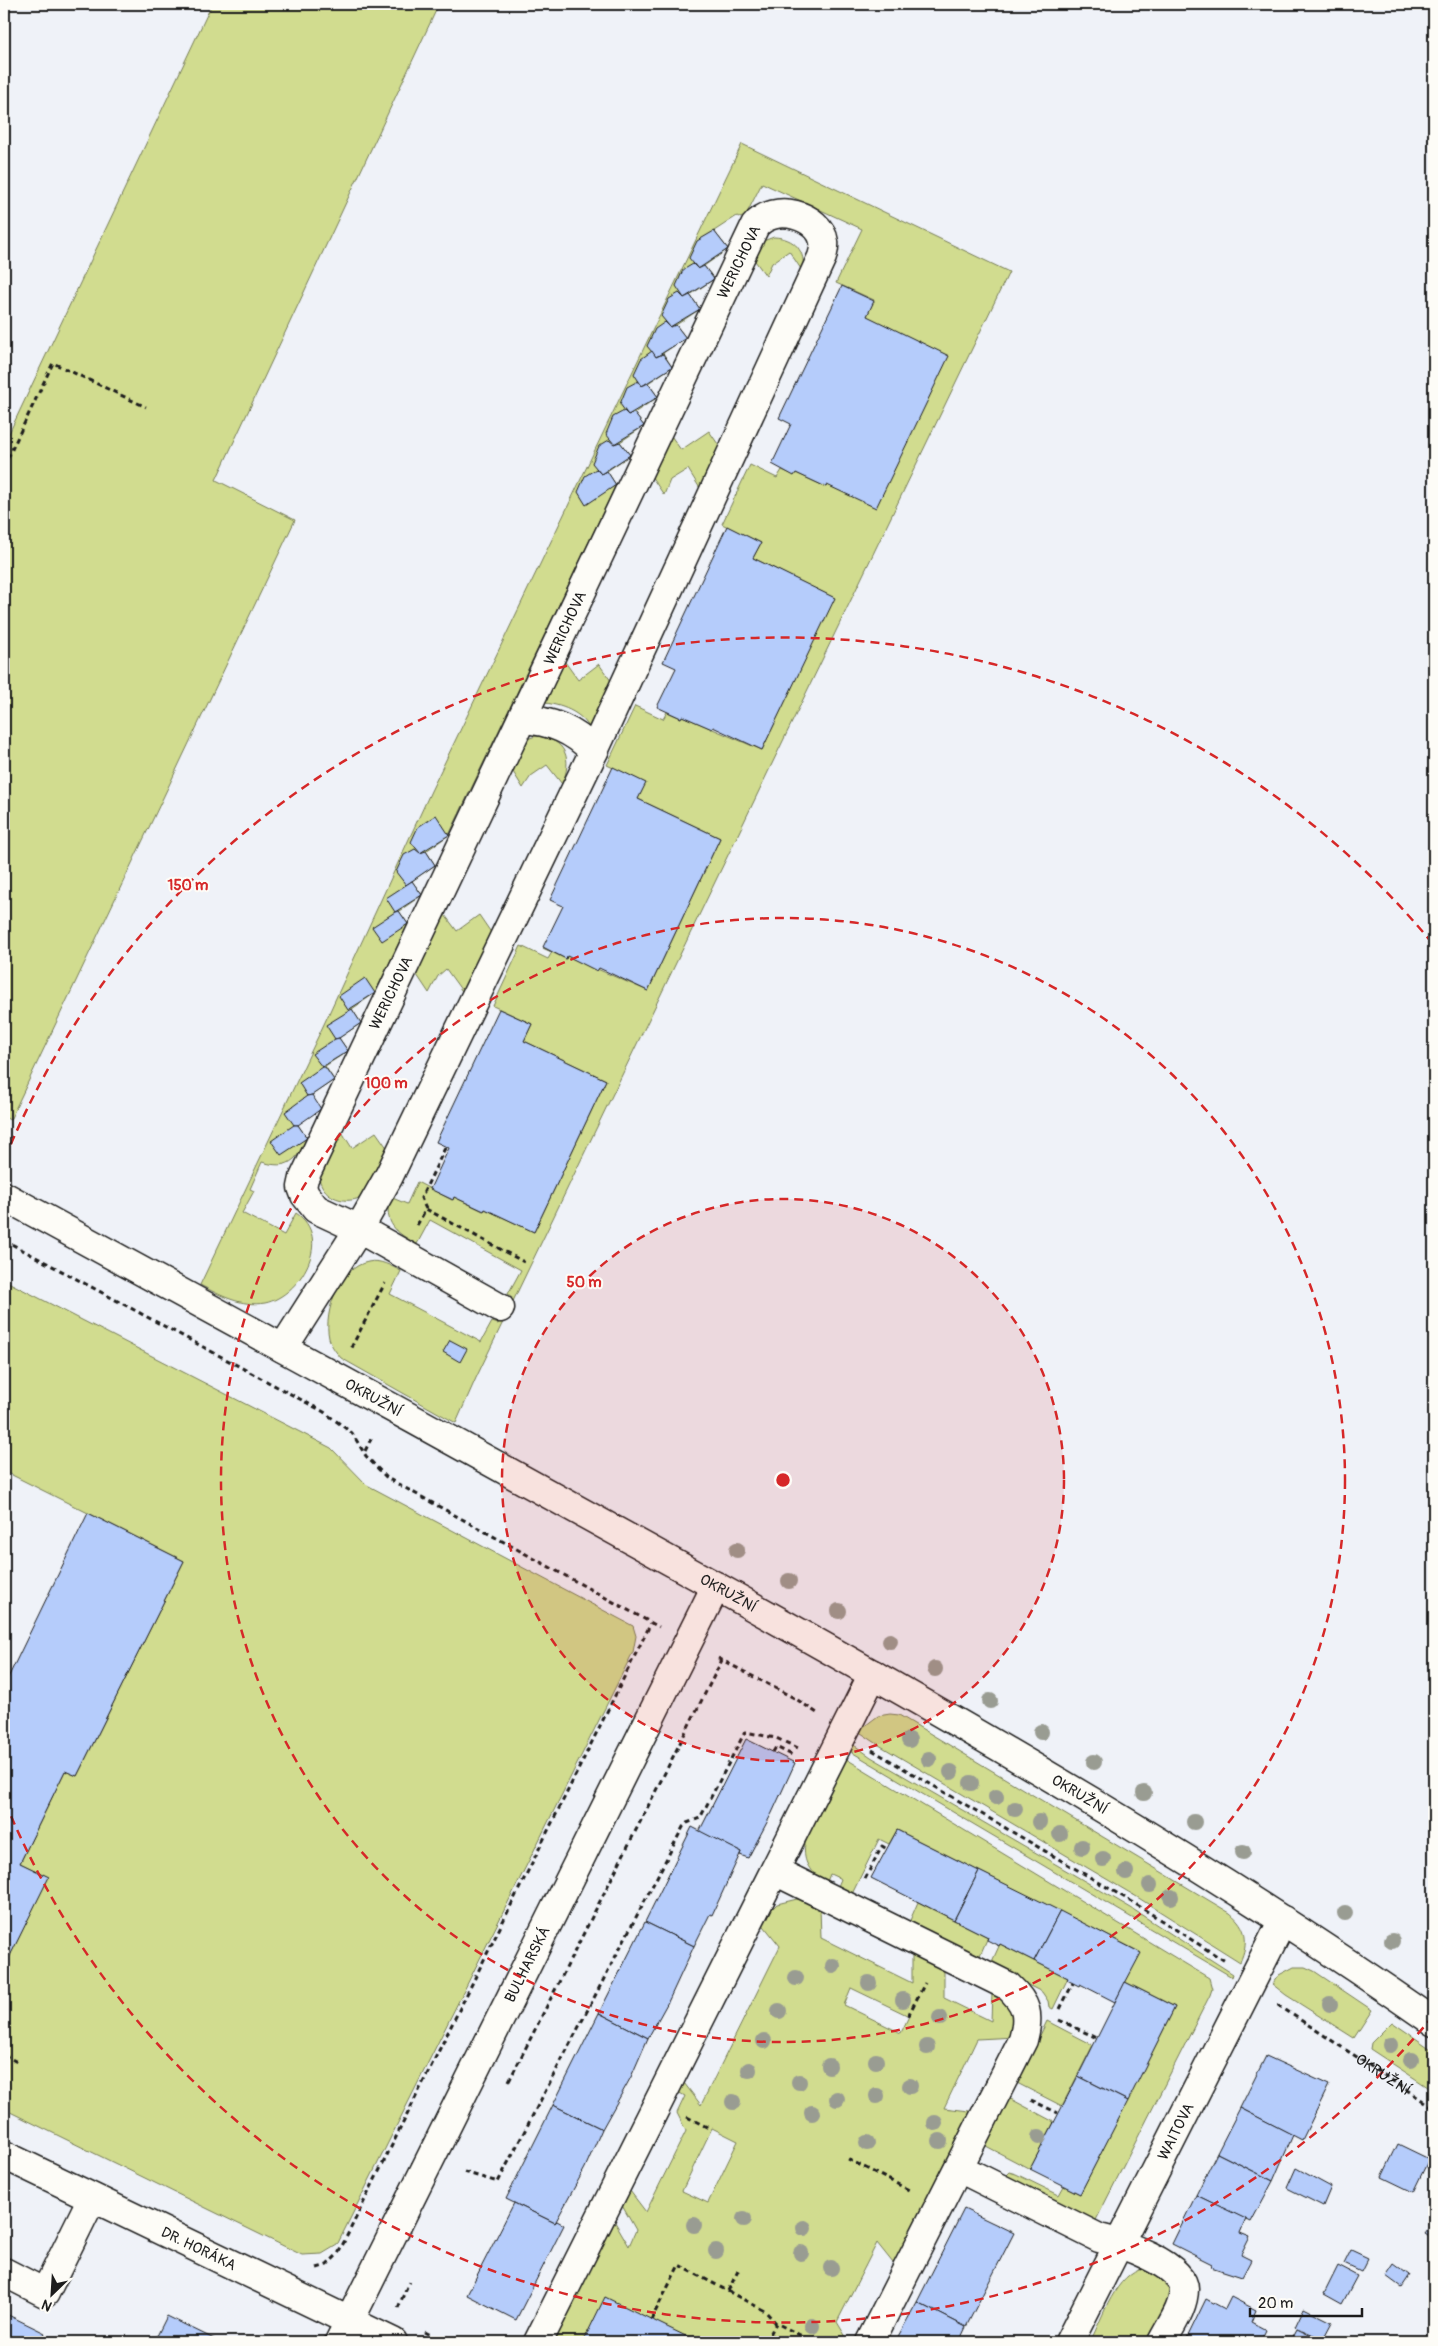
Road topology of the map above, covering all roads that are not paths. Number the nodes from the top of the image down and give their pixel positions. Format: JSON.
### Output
{"nodes":[{"id":1,"x":522,"y":719,"type":"junction"},
{"id":2,"x":594,"y":751,"type":"junction"},
{"id":3,"x":4,"y":1196,"type":"edge"},
{"id":4,"x":359,"y":1229,"type":"junction"},
{"id":5,"x":500,"y":1308,"type":"dead end"},
{"id":6,"x":283,"y":1348,"type":"junction"},
{"id":7,"x":716,"y":1586,"type":"junction"},
{"id":8,"x":873,"y":1674,"type":"junction"},
{"id":9,"x":775,"y":1872,"type":"junction"},
{"id":10,"x":1283,"y":1920,"type":"junction"},
{"id":11,"x":1434,"y":2022,"type":"edge"},
{"id":12,"x":4,"y":2156,"type":"edge"},
{"id":13,"x":959,"y":2168,"type":"junction"},
{"id":14,"x":92,"y":2198,"type":"junction"},
{"id":15,"x":1120,"y":2242,"type":"junction"},
{"id":16,"x":4,"y":2272,"type":"edge"},
{"id":17,"x":344,"y":2332,"type":"edge"},
{"id":18,"x":393,"y":2342,"type":"edge"},
{"id":19,"x":538,"y":2342,"type":"edge"},
{"id":20,"x":870,"y":2342,"type":"edge"},
{"id":21,"x":1069,"y":2342,"type":"edge"},
{"id":22,"x":1162,"y":2342,"type":"edge"}],
"edges":[{"from":1,"to":2,"type":"street"},
{"from":1,"to":2,"type":"street","name":"WERICHOVA"},
{"from":1,"to":4,"type":"street","name":"WERICHOVA"},
{"from":2,"to":4,"type":"street","name":"WERICHOVA"},
{"from":3,"to":6,"type":"street","name":"OKRUŽNÍ"},
{"from":4,"to":5,"type":"street"},
{"from":4,"to":6,"type":"street","name":"WERICHOVA"},
{"from":6,"to":7,"type":"street","name":"OKRUŽNÍ"},
{"from":7,"to":8,"type":"street","name":"OKRUŽNÍ"},
{"from":7,"to":17,"type":"street","name":"BULHARSKÁ"},
{"from":8,"to":9,"type":"street"},
{"from":8,"to":10,"type":"street","name":"OKRUŽNÍ"},
{"from":9,"to":13,"type":"street"},
{"from":9,"to":19,"type":"street"},
{"from":10,"to":11,"type":"street","name":"OKRUŽNÍ"},
{"from":10,"to":15,"type":"street","name":"WAITOVA"},
{"from":12,"to":14,"type":"street","name":"DR. HORÁKA"},
{"from":13,"to":15,"type":"street"},
{"from":13,"to":20,"type":"street"},
{"from":14,"to":16,"type":"street"},
{"from":14,"to":17,"type":"street","name":"DR. HORÁKA"},
{"from":15,"to":21,"type":"street","name":"WAITOVA"},
{"from":15,"to":22,"type":"street"},
{"from":17,"to":18,"type":"street","name":"DR. HORÁKA"}]}
